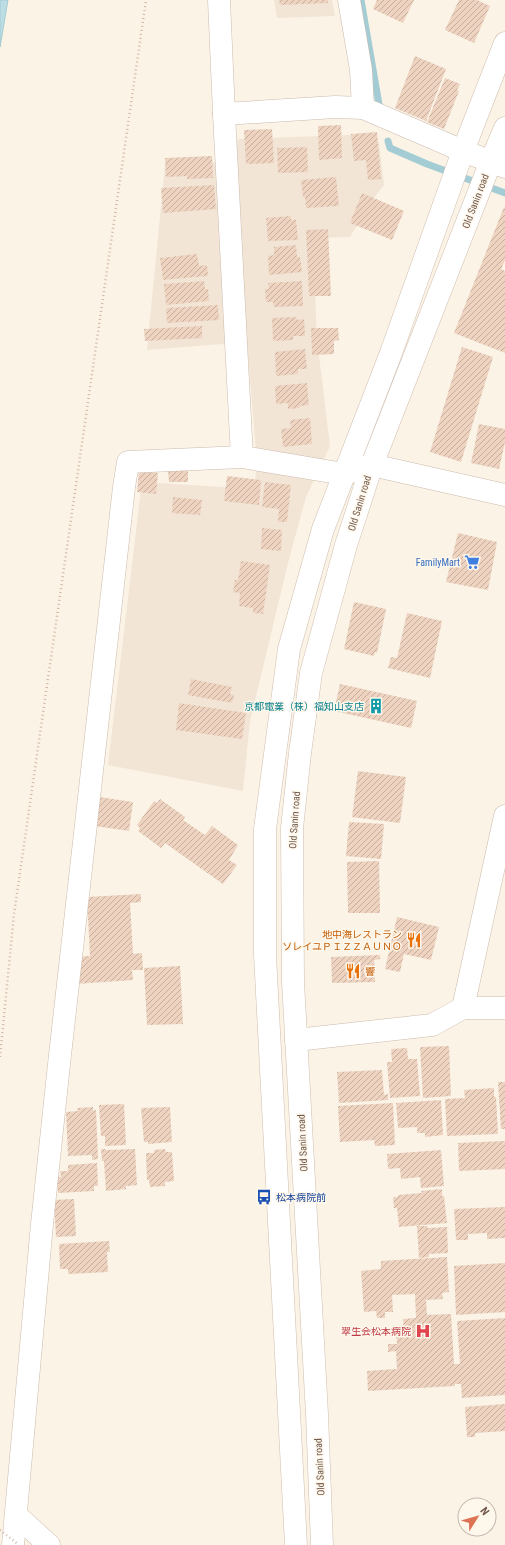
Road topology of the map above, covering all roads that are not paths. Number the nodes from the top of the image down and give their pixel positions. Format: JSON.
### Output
{"nodes":[{"id":1,"x":219,"y":0,"type":"edge"},
{"id":2,"x":349,"y":0,"type":"edge"},
{"id":3,"x":505,"y":44,"type":"edge"},
{"id":4,"x":363,"y":108,"type":"junction"},
{"id":5,"x":224,"y":114,"type":"junction"},
{"id":6,"x":505,"y":128,"type":"edge"},
{"id":7,"x":463,"y":151,"type":"junction"},
{"id":8,"x":498,"y":164,"type":"edge"},
{"id":9,"x":242,"y":457,"type":"junction"},
{"id":10,"x":372,"y":465,"type":"junction"},
{"id":11,"x":344,"y":474,"type":"junction"},
{"id":12,"x":505,"y":495,"type":"edge"},
{"id":13,"x":505,"y":816,"type":"edge"},
{"id":14,"x":463,"y":1008,"type":"junction"},
{"id":15,"x":505,"y":1008,"type":"edge"},
{"id":16,"x":296,"y":1040,"type":"junction"},
{"id":17,"x":16,"y":1515,"type":"junction"},
{"id":18,"x":13,"y":1545,"type":"edge"},
{"id":19,"x":49,"y":1545,"type":"edge"},
{"id":20,"x":296,"y":1545,"type":"edge"},
{"id":21,"x":322,"y":1545,"type":"edge"}],
"edges":[{"from":1,"to":5,"type":"street"},
{"from":2,"to":4,"type":"street"},
{"from":3,"to":7,"type":"street"},
{"from":4,"to":5,"type":"street"},
{"from":4,"to":7,"type":"street"},
{"from":5,"to":9,"type":"street"},
{"from":6,"to":8,"type":"street","name":"Old Sanin road"},
{"from":7,"to":8,"type":"street"},
{"from":7,"to":11,"type":"street"},
{"from":8,"to":10,"type":"street","name":"Old Sanin road"},
{"from":9,"to":11,"type":"street"},
{"from":9,"to":17,"type":"street"},
{"from":10,"to":11,"type":"street"},
{"from":10,"to":12,"type":"street"},
{"from":10,"to":16,"type":"street","name":"Old Sanin road"},
{"from":11,"to":20,"type":"street"},
{"from":13,"to":14,"type":"street"},
{"from":14,"to":15,"type":"street"},
{"from":14,"to":16,"type":"street"},
{"from":16,"to":21,"type":"street","name":"Old Sanin road"},
{"from":17,"to":18,"type":"street"},
{"from":17,"to":19,"type":"street"}]}
